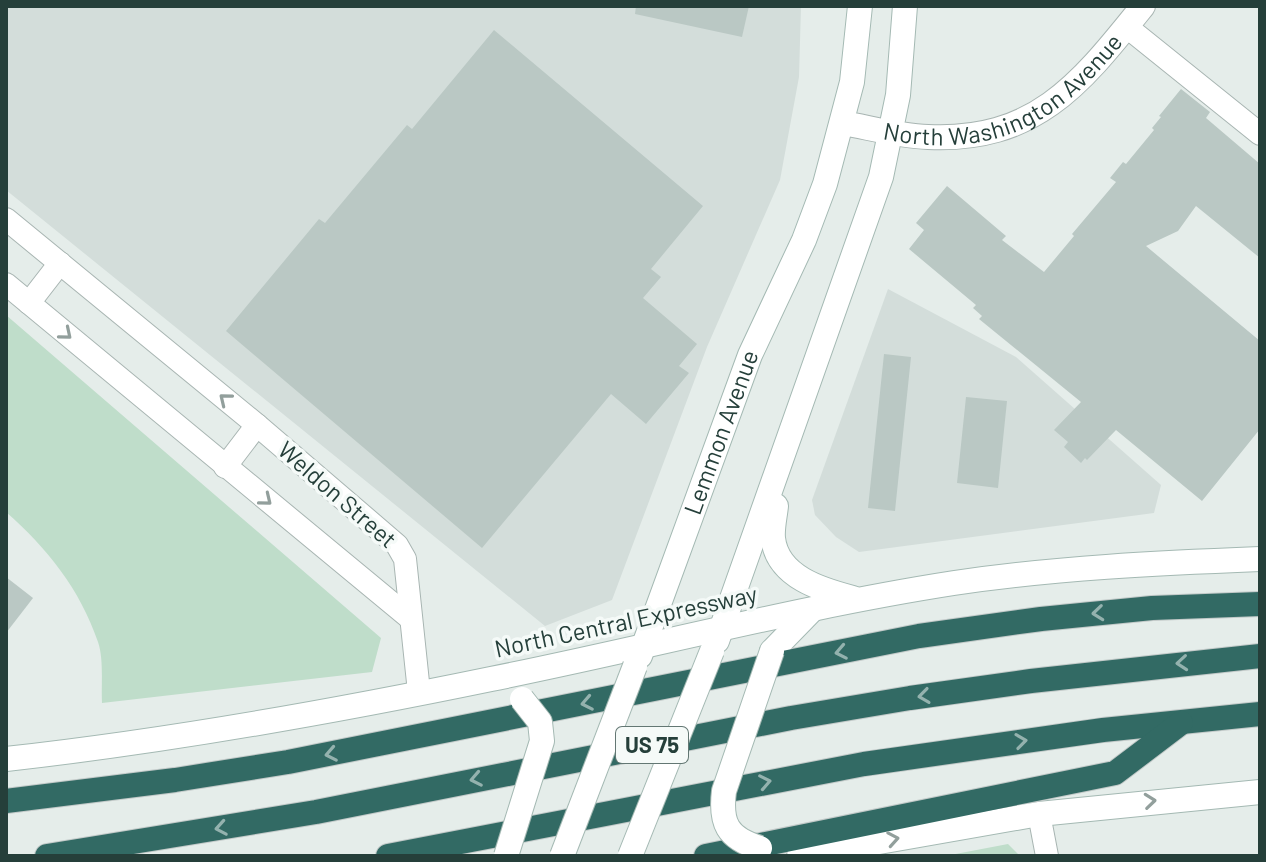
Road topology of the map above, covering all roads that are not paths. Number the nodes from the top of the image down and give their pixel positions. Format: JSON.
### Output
{"nodes":[{"id":1,"x":860,"y":6,"type":"edge"},
{"id":2,"x":905,"y":6,"type":"edge"},
{"id":3,"x":1143,"y":6,"type":"edge"},
{"id":4,"x":1127,"y":27,"type":"junction"},
{"id":5,"x":843,"y":123,"type":"junction"},
{"id":6,"x":892,"y":132,"type":"junction"},
{"id":7,"x":1260,"y":134,"type":"edge"},
{"id":8,"x":6,"y":219,"type":"edge"},
{"id":9,"x":60,"y":263,"type":"junction"},
{"id":10,"x":6,"y":284,"type":"edge"},
{"id":11,"x":29,"y":303,"type":"junction"},
{"id":12,"x":257,"y":425,"type":"junction"},
{"id":13,"x":225,"y":467,"type":"junction"},
{"id":14,"x":779,"y":468,"type":"junction"},
{"id":15,"x":1260,"y":559,"type":"edge"},
{"id":16,"x":859,"y":600,"type":"junction"},
{"id":17,"x":1260,"y":604,"type":"edge"},
{"id":18,"x":811,"y":610,"type":"junction"},
{"id":19,"x":411,"y":619,"type":"junction"},
{"id":20,"x":717,"y":641,"type":"junction"},
{"id":21,"x":640,"y":656,"type":"junction"},
{"id":22,"x":1260,"y":656,"type":"edge"},
{"id":23,"x":489,"y":680,"type":"junction"},
{"id":24,"x":419,"y":692,"type":"junction"},
{"id":25,"x":1260,"y":714,"type":"edge"},
{"id":26,"x":1183,"y":721,"type":"junction"},
{"id":27,"x":6,"y":759,"type":"edge"},
{"id":28,"x":1260,"y":792,"type":"edge"},
{"id":29,"x":6,"y":801,"type":"edge"},
{"id":30,"x":1039,"y":814,"type":"junction"},
{"id":31,"x":808,"y":854,"type":"edge"},
{"id":32,"x":47,"y":856,"type":"edge"},
{"id":33,"x":388,"y":856,"type":"edge"},
{"id":34,"x":506,"y":856,"type":"edge"},
{"id":35,"x":562,"y":856,"type":"edge"},
{"id":36,"x":630,"y":856,"type":"edge"},
{"id":37,"x":706,"y":856,"type":"edge"},
{"id":38,"x":1047,"y":856,"type":"edge"}],
"edges":[{"from":1,"to":5,"type":"main road","name":"Lemmon Avenue"},
{"from":2,"to":6,"type":"main road"},
{"from":3,"to":4,"type":"main road","name":"North Washington Avenue"},
{"from":4,"to":6,"type":"main road","name":"North Washington Avenue"},
{"from":4,"to":7,"type":"street"},
{"from":5,"to":6,"type":"main road","name":"North Washington Avenue"},
{"from":5,"to":21,"type":"main road","name":"Lemmon Avenue"},
{"from":6,"to":14,"type":"main road"},
{"from":8,"to":9,"type":"street","name":"Weldon Street"},
{"from":9,"to":11,"type":"street"},
{"from":12,"to":9,"type":"street","name":"Weldon Street","one_way":true},
{"from":10,"to":11,"type":"street","name":"Weldon Street"},
{"from":11,"to":13,"type":"street","name":"Weldon Street","one_way":true},
{"from":12,"to":13,"type":"street","name":"Weldon Street"},
{"from":12,"to":19,"type":"street","name":"Weldon Street"},
{"from":13,"to":19,"type":"street","name":"Weldon Street","one_way":true},
{"from":14,"to":16,"type":"main road"},
{"from":14,"to":20,"type":"main road"},
{"from":15,"to":16,"type":"main road","name":"North Central Expressway"},
{"from":16,"to":18,"type":"main road","name":"North Central Expressway"},
{"from":17,"to":29,"type":"highway","one_way":true},
{"from":18,"to":20,"type":"main road","name":"North Central Expressway"},
{"from":18,"to":31,"type":"main road","bridge":true},
{"from":19,"to":24,"type":"street","name":"Weldon Street"},
{"from":20,"to":21,"type":"main road","name":"North Central Expressway"},
{"from":20,"to":36,"type":"main road","bridge":true},
{"from":21,"to":23,"type":"main road","name":"North Central Expressway"},
{"from":21,"to":35,"type":"main road","name":"Lemmon Avenue","bridge":true},
{"from":22,"to":32,"type":"highway","number":"US 75","one_way":true},
{"from":23,"to":24,"type":"main road","name":"North Central Expressway"},
{"from":23,"to":34,"type":"main road","bridge":true},
{"from":24,"to":27,"type":"main road","name":"North Central Expressway"},
{"from":25,"to":26,"type":"highway","number":"US 75"},
{"from":33,"to":26,"type":"highway","number":"US 75","one_way":true},
{"from":26,"to":37,"type":"highway"},
{"from":30,"to":28,"type":"main road","one_way":true},
{"from":31,"to":30,"type":"main road","one_way":true},
{"from":30,"to":38,"type":"street"}]}
